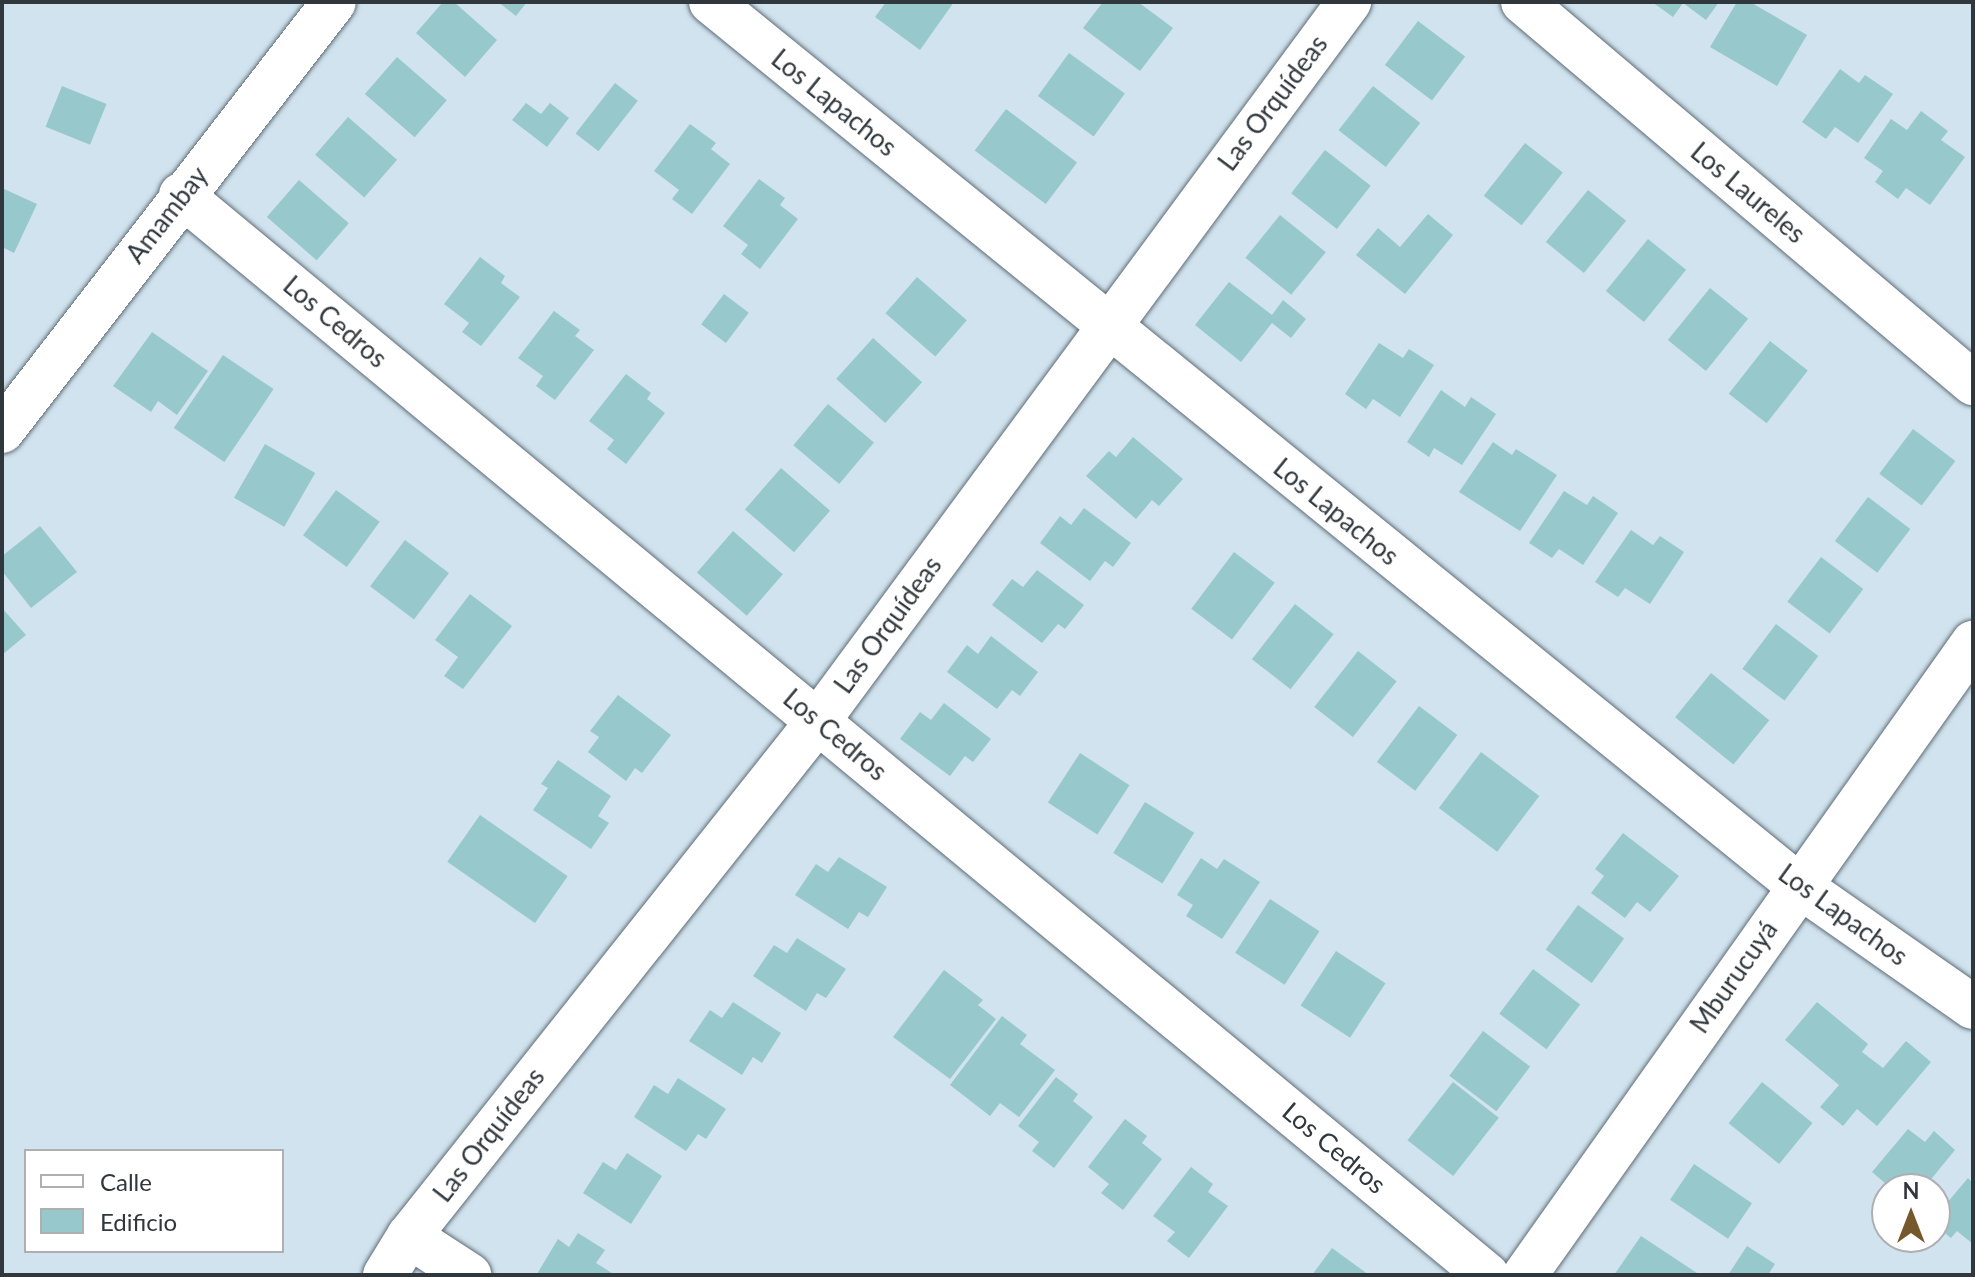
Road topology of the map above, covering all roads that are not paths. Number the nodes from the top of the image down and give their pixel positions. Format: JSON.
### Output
{"nodes":[{"id":1,"x":334,"y":2,"type":"edge"},
{"id":2,"x":711,"y":2,"type":"edge"},
{"id":3,"x":1349,"y":2,"type":"edge"},
{"id":4,"x":1523,"y":2,"type":"edge"},
{"id":5,"x":181,"y":195,"type":"junction"},
{"id":6,"x":1106,"y":327,"type":"junction"},
{"id":7,"x":1973,"y":383,"type":"edge"},
{"id":8,"x":2,"y":431,"type":"edge"},
{"id":9,"x":1973,"y":643,"type":"edge"},
{"id":10,"x":818,"y":721,"type":"junction"},
{"id":11,"x":1798,"y":885,"type":"junction"},
{"id":12,"x":1973,"y":1007,"type":"edge"},
{"id":13,"x":409,"y":1236,"type":"junction"},
{"id":14,"x":385,"y":1275,"type":"edge"},
{"id":15,"x":469,"y":1275,"type":"edge"},
{"id":16,"x":1487,"y":1275,"type":"edge"},
{"id":17,"x":1525,"y":1275,"type":"edge"}],
"edges":[{"from":1,"to":5,"type":"street","name":"Amambay"},
{"from":2,"to":6,"type":"street","name":"Los Lapachos"},
{"from":3,"to":6,"type":"street","name":"Las Orquídeas"},
{"from":4,"to":7,"type":"street","name":"Los Laureles"},
{"from":5,"to":8,"type":"street","name":"Amambay"},
{"from":5,"to":10,"type":"street","name":"Los Cedros"},
{"from":6,"to":10,"type":"street","name":"Las Orquídeas"},
{"from":6,"to":11,"type":"street","name":"Los Lapachos"},
{"from":9,"to":11,"type":"street","name":"Mburucuyá"},
{"from":10,"to":13,"type":"street","name":"Las Orquídeas"},
{"from":10,"to":16,"type":"street","name":"Los Cedros"},
{"from":11,"to":12,"type":"street","name":"Los Lapachos"},
{"from":11,"to":17,"type":"street","name":"Mburucuyá"},
{"from":13,"to":14,"type":"street","name":"Las Orquídeas"},
{"from":13,"to":15,"type":"street"}]}
